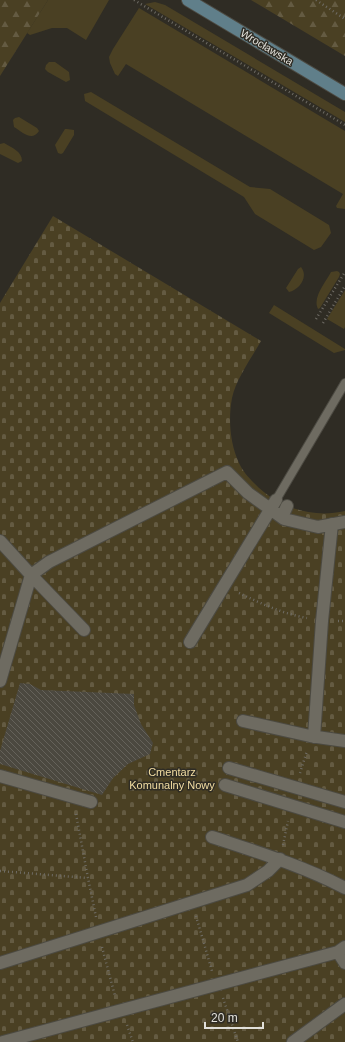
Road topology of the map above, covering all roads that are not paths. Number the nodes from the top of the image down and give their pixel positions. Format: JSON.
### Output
{"nodes":[{"id":1,"x":188,"y":0,"type":"edge"},
{"id":2,"x":345,"y":94,"type":"edge"},
{"id":3,"x":345,"y":383,"type":"edge"},
{"id":4,"x":278,"y":505,"type":"junction"},
{"id":5,"x":345,"y":522,"type":"edge"},
{"id":6,"x":332,"y":524,"type":"junction"},
{"id":7,"x":0,"y":541,"type":"edge"},
{"id":8,"x":31,"y":575,"type":"junction"},
{"id":9,"x":84,"y":630,"type":"dead end"},
{"id":10,"x":190,"y":642,"type":"dead end"},
{"id":11,"x":0,"y":681,"type":"edge"},
{"id":12,"x":243,"y":721,"type":"dead end"},
{"id":13,"x":314,"y":737,"type":"junction"},
{"id":14,"x":345,"y":741,"type":"edge"},
{"id":15,"x":229,"y":768,"type":"dead end"},
{"id":16,"x":0,"y":776,"type":"edge"},
{"id":17,"x":225,"y":785,"type":"dead end"},
{"id":18,"x":91,"y":802,"type":"dead end"},
{"id":19,"x":345,"y":802,"type":"edge"},
{"id":20,"x":345,"y":822,"type":"edge"},
{"id":21,"x":212,"y":837,"type":"dead end"},
{"id":22,"x":280,"y":859,"type":"junction"},
{"id":23,"x":345,"y":888,"type":"edge"},
{"id":24,"x":342,"y":950,"type":"edge"},
{"id":25,"x":0,"y":962,"type":"edge"},
{"id":26,"x":345,"y":963,"type":"edge"},
{"id":27,"x":345,"y":1004,"type":"edge"},
{"id":28,"x":3,"y":1042,"type":"edge"},
{"id":29,"x":293,"y":1042,"type":"edge"}],
"edges":[{"from":1,"to":2,"type":"main road","name":"Wrocławska"},
{"from":3,"to":4,"type":"lane"},
{"from":4,"to":6,"type":"street"},
{"from":4,"to":8,"type":"street"},
{"from":4,"to":10,"type":"street"},
{"from":5,"to":6,"type":"street"},
{"from":6,"to":13,"type":"street"},
{"from":7,"to":8,"type":"street"},
{"from":8,"to":9,"type":"street"},
{"from":8,"to":11,"type":"street"},
{"from":12,"to":13,"type":"street"},
{"from":13,"to":14,"type":"street"},
{"from":15,"to":19,"type":"street"},
{"from":16,"to":18,"type":"street"},
{"from":17,"to":20,"type":"street"},
{"from":21,"to":22,"type":"street"},
{"from":22,"to":23,"type":"street"},
{"from":22,"to":25,"type":"street"},
{"from":24,"to":26,"type":"street"},
{"from":24,"to":28,"type":"street"},
{"from":27,"to":29,"type":"street"}]}
